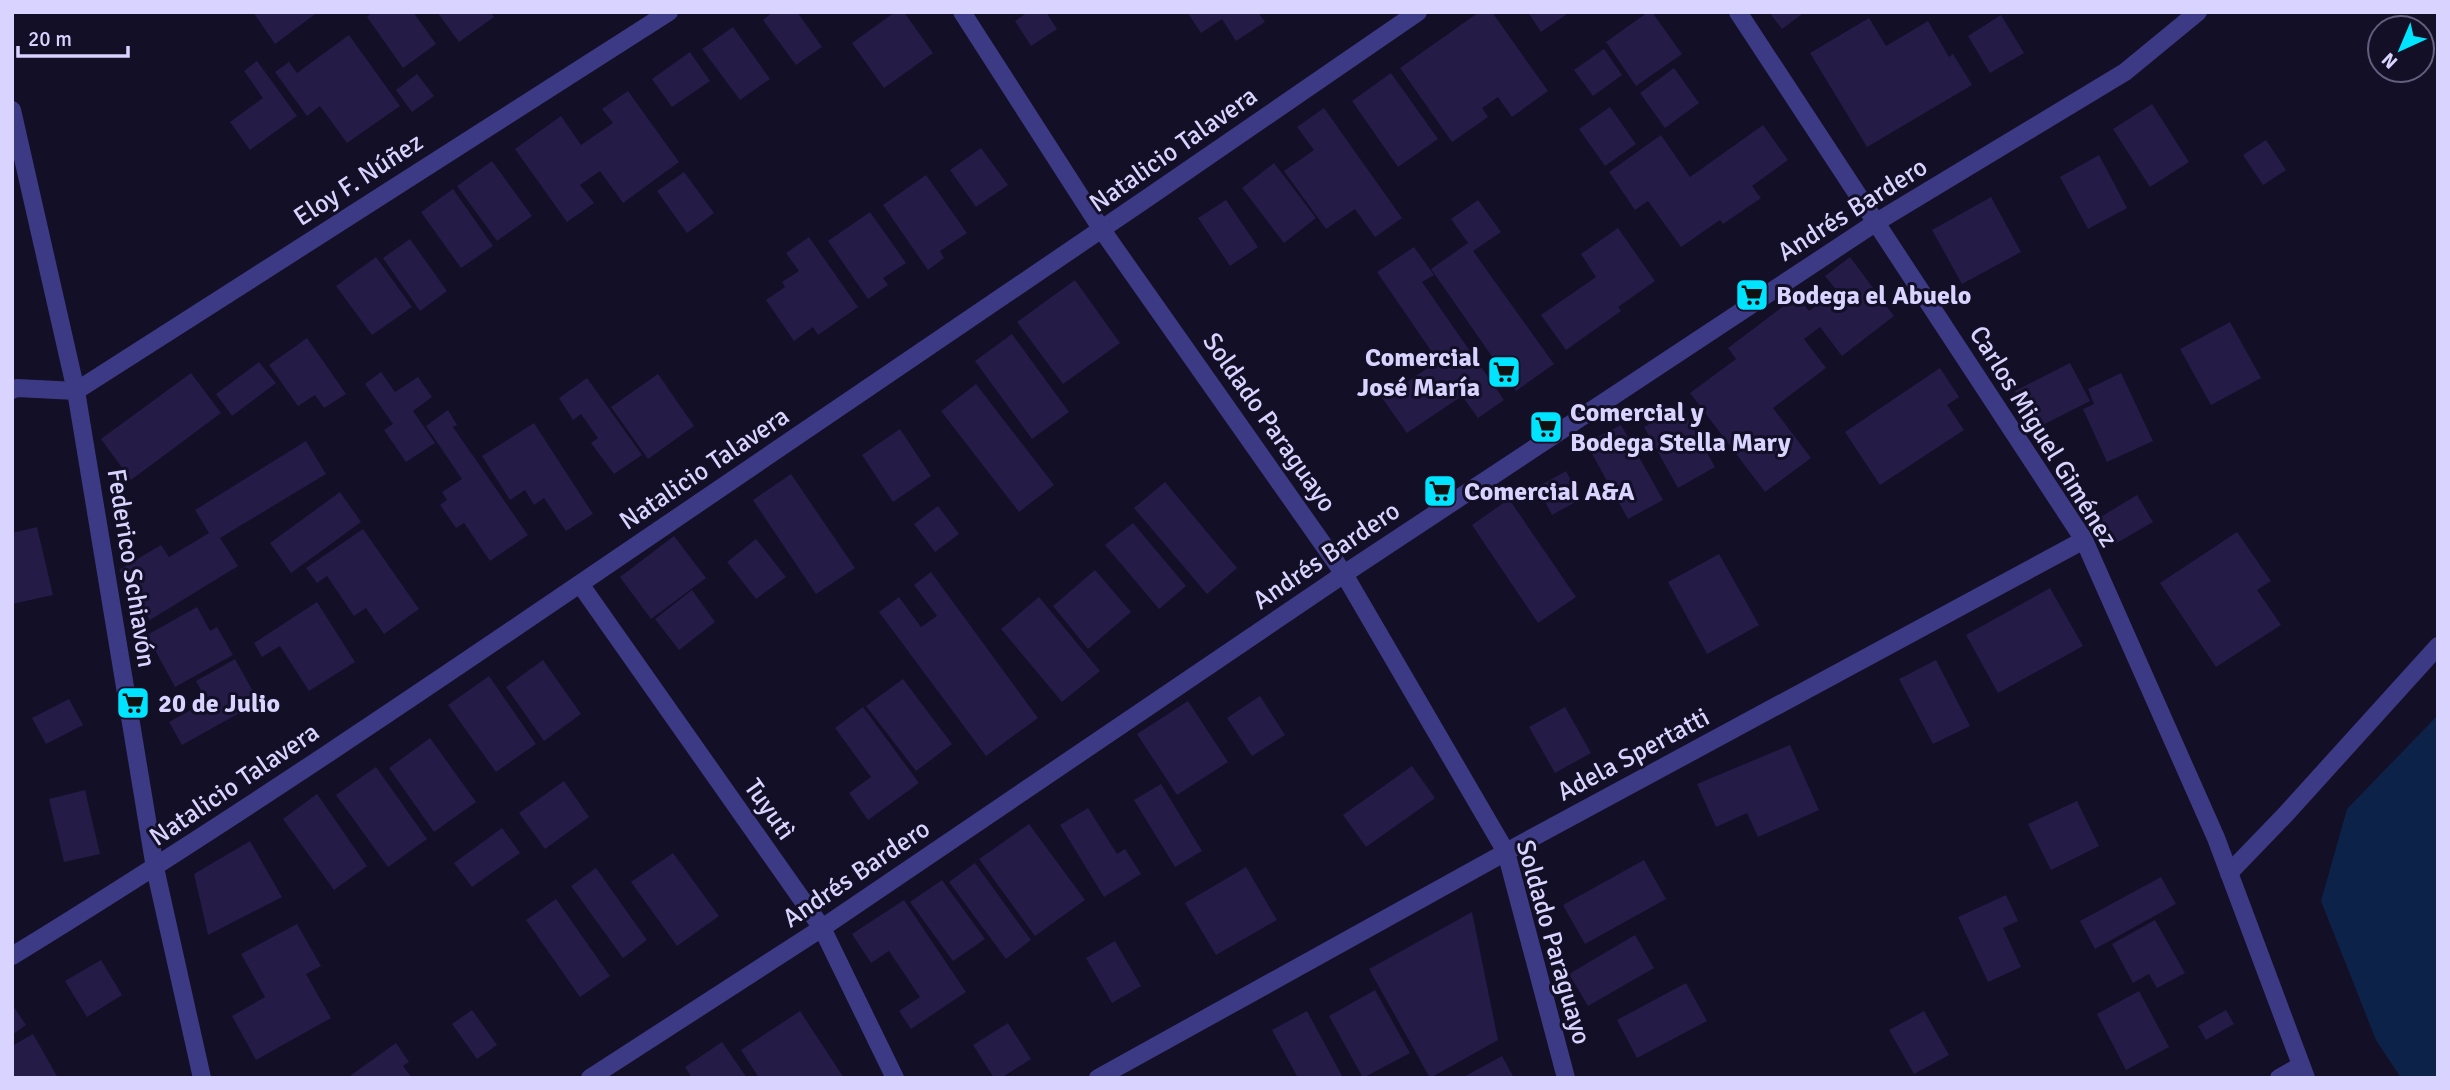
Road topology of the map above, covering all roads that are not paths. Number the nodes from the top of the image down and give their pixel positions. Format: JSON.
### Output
{"nodes":[{"id":1,"x":669,"y":12,"type":"edge"},
{"id":2,"x":962,"y":12,"type":"edge"},
{"id":3,"x":1418,"y":12,"type":"edge"},
{"id":4,"x":1738,"y":12,"type":"edge"},
{"id":5,"x":2198,"y":12,"type":"edge"},
{"id":6,"x":12,"y":110,"type":"edge"},
{"id":7,"x":1875,"y":223,"type":"junction"},
{"id":8,"x":1102,"y":230,"type":"junction"},
{"id":9,"x":12,"y":390,"type":"edge"},
{"id":10,"x":76,"y":391,"type":"junction"},
{"id":11,"x":2084,"y":540,"type":"junction"},
{"id":12,"x":1344,"y":574,"type":"junction"},
{"id":13,"x":580,"y":584,"type":"junction"},
{"id":14,"x":2438,"y":646,"type":"edge"},
{"id":15,"x":1506,"y":852,"type":"junction"},
{"id":16,"x":155,"y":868,"type":"junction"},
{"id":17,"x":2229,"y":873,"type":"junction"},
{"id":18,"x":822,"y":928,"type":"junction"},
{"id":19,"x":12,"y":956,"type":"edge"},
{"id":20,"x":2303,"y":1072,"type":"edge"},
{"id":21,"x":202,"y":1078,"type":"edge"},
{"id":22,"x":590,"y":1078,"type":"edge"},
{"id":23,"x":895,"y":1078,"type":"edge"},
{"id":24,"x":1098,"y":1078,"type":"edge"},
{"id":25,"x":1566,"y":1078,"type":"edge"},
{"id":26,"x":2279,"y":1078,"type":"edge"}],
"edges":[{"from":1,"to":10,"type":"street","name":"Eloy F. Núñez"},
{"from":2,"to":8,"type":"street","name":"Soldado Paraguayo"},
{"from":3,"to":8,"type":"street","name":"Natalicio Talavera"},
{"from":4,"to":7,"type":"street","name":"Carlos Miguel Giménez"},
{"from":5,"to":7,"type":"street","name":"Andrés Bardero"},
{"from":6,"to":10,"type":"street","name":"Federico Schiavón"},
{"from":7,"to":11,"type":"street","name":"Carlos Miguel Giménez"},
{"from":7,"to":12,"type":"street","name":"Andrés Bardero"},
{"from":8,"to":12,"type":"street","name":"Soldado Paraguayo"},
{"from":8,"to":13,"type":"street","name":"Natalicio Talavera"},
{"from":9,"to":10,"type":"street"},
{"from":10,"to":16,"type":"street","name":"Federico Schiavón"},
{"from":11,"to":15,"type":"street","name":"Adela Spertatti"},
{"from":11,"to":17,"type":"street","name":"Carlos Miguel Giménez"},
{"from":12,"to":15,"type":"street","name":"Soldado Paraguayo"},
{"from":12,"to":18,"type":"street","name":"Andrés Bardero"},
{"from":13,"to":16,"type":"street","name":"Natalicio Talavera"},
{"from":13,"to":18,"type":"street","name":"Tuyutì"},
{"from":14,"to":17,"type":"street"},
{"from":15,"to":24,"type":"street","name":"Adela Spertatti"},
{"from":15,"to":25,"type":"street","name":"Soldado Paraguayo"},
{"from":16,"to":19,"type":"street","name":"Natalicio Talavera"},
{"from":16,"to":21,"type":"street","name":"Federico Schiavón"},
{"from":17,"to":20,"type":"street","name":"Carlos Miguel Giménez"},
{"from":18,"to":22,"type":"street","name":"Andrés Bardero"},
{"from":18,"to":23,"type":"street","name":"Tuyutì"},
{"from":20,"to":26,"type":"street"}]}
